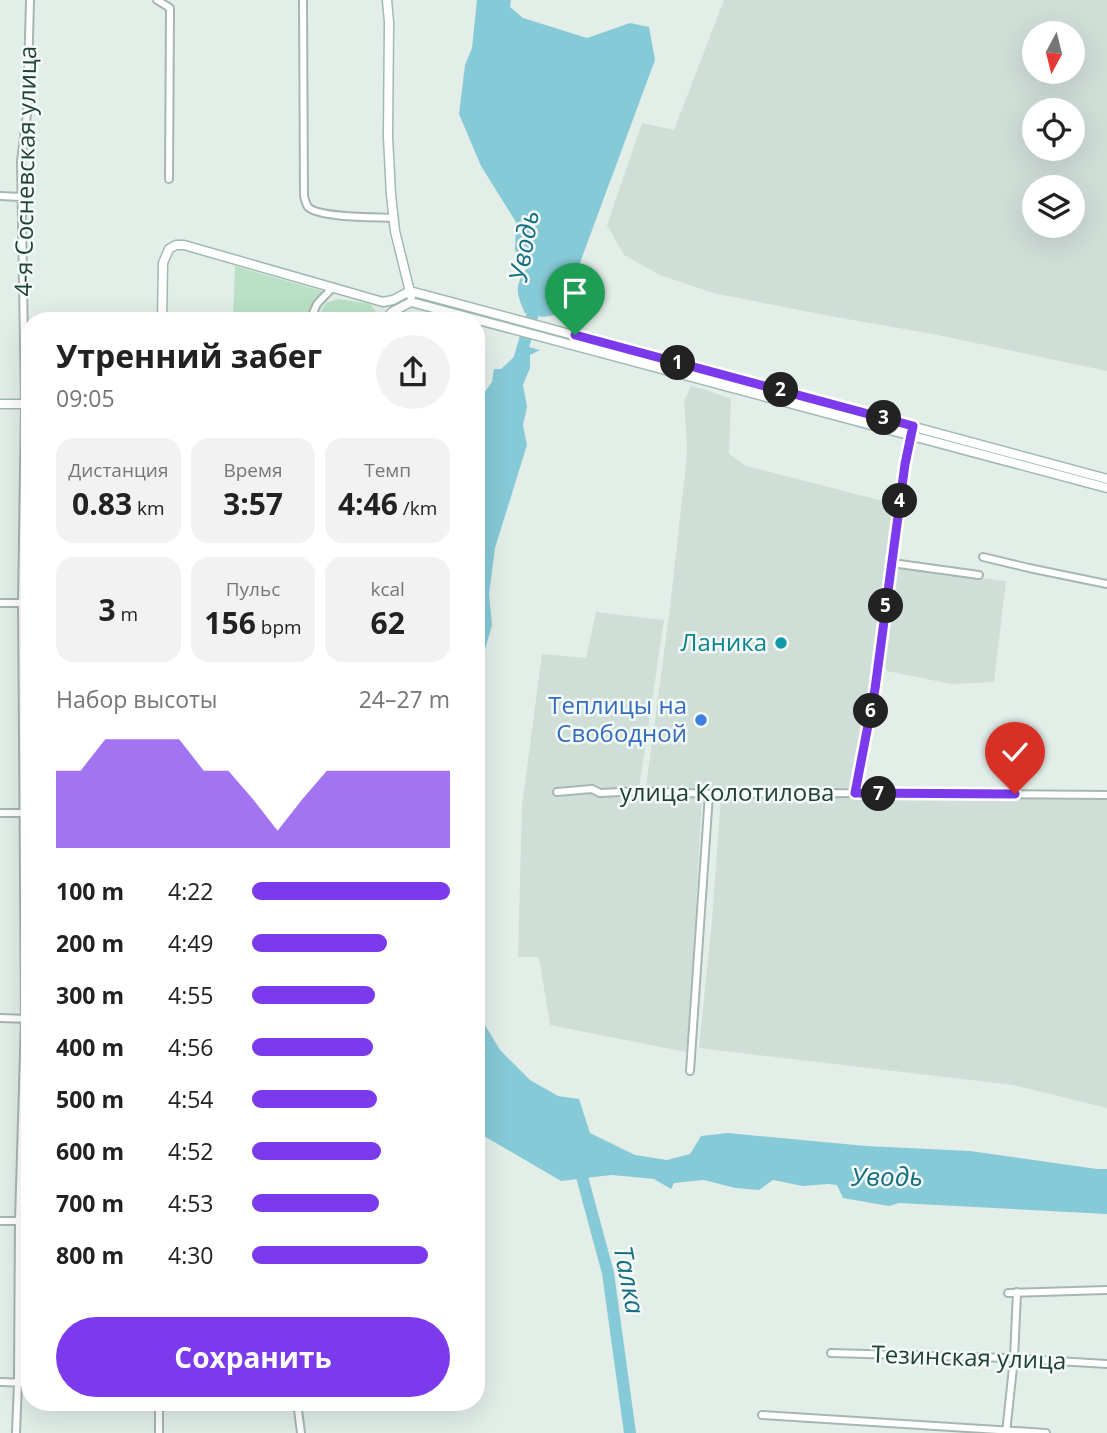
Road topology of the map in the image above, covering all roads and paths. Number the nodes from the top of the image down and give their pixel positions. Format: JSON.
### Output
{"nodes":[{"id":1,"x":30,"y":0,"type":"edge"},
{"id":2,"x":157,"y":0,"type":"edge"},
{"id":3,"x":303,"y":0,"type":"edge"},
{"id":4,"x":387,"y":0,"type":"edge"},
{"id":5,"x":169,"y":179,"type":"dead end"},
{"id":6,"x":0,"y":196,"type":"edge"},
{"id":7,"x":21,"y":197,"type":"junction"},
{"id":8,"x":394,"y":218,"type":"junction"},
{"id":9,"x":333,"y":287,"type":"junction"},
{"id":10,"x":410,"y":291,"type":"junction"},
{"id":11,"x":411,"y":302,"type":"junction"},
{"id":12,"x":24,"y":312,"type":"edge"},
{"id":13,"x":162,"y":312,"type":"edge"},
{"id":14,"x":314,"y":312,"type":"edge"},
{"id":15,"x":392,"y":312,"type":"edge"},
{"id":16,"x":449,"y":312,"type":"edge"},
{"id":17,"x":485,"y":322,"type":"edge"},
{"id":18,"x":690,"y":366,"type":"junction"},
{"id":19,"x":687,"y":376,"type":"junction"},
{"id":20,"x":0,"y":404,"type":"edge"},
{"id":21,"x":21,"y":404,"type":"edge"},
{"id":22,"x":913,"y":426,"type":"junction"},
{"id":23,"x":911,"y":436,"type":"junction"},
{"id":24,"x":1107,"y":479,"type":"edge"},
{"id":25,"x":1107,"y":488,"type":"edge"},
{"id":26,"x":983,"y":556,"type":"dead end"},
{"id":27,"x":892,"y":564,"type":"junction"},
{"id":28,"x":979,"y":575,"type":"dead end"},
{"id":29,"x":1107,"y":584,"type":"edge"},
{"id":30,"x":0,"y":603,"type":"edge"},
{"id":31,"x":21,"y":603,"type":"edge"},
{"id":32,"x":557,"y":792,"type":"dead end"},
{"id":33,"x":855,"y":793,"type":"junction"},
{"id":34,"x":709,"y":794,"type":"junction"},
{"id":35,"x":1107,"y":796,"type":"edge"},
{"id":36,"x":0,"y":813,"type":"edge"},
{"id":37,"x":21,"y":813,"type":"edge"},
{"id":38,"x":0,"y":1018,"type":"edge"},
{"id":39,"x":21,"y":1019,"type":"edge"},
{"id":40,"x":690,"y":1071,"type":"dead end"},
{"id":41,"x":21,"y":1170,"type":"edge"},
{"id":42,"x":0,"y":1221,"type":"edge"},
{"id":43,"x":19,"y":1221,"type":"junction"},
{"id":44,"x":1107,"y":1290,"type":"edge"},
{"id":45,"x":1017,"y":1292,"type":"junction"},
{"id":46,"x":1008,"y":1293,"type":"dead end"},
{"id":47,"x":831,"y":1353,"type":"dead end"},
{"id":48,"x":1014,"y":1358,"type":"junction"},
{"id":49,"x":1107,"y":1364,"type":"edge"},
{"id":50,"x":0,"y":1382,"type":"edge"},
{"id":51,"x":18,"y":1382,"type":"junction"},
{"id":52,"x":159,"y":1411,"type":"edge"},
{"id":53,"x":298,"y":1411,"type":"edge"},
{"id":54,"x":762,"y":1415,"type":"dead end"},
{"id":55,"x":1007,"y":1432,"type":"edge"},
{"id":56,"x":16,"y":1433,"type":"edge"},
{"id":57,"x":159,"y":1433,"type":"edge"},
{"id":58,"x":301,"y":1433,"type":"edge"},
{"id":59,"x":1046,"y":1433,"type":"edge"}],
"edges":[{"from":1,"to":7,"type":"street","name":"4-я Сосневская улица"},
{"from":2,"to":5,"type":"street"},
{"from":3,"to":8,"type":"street"},
{"from":4,"to":8,"type":"main road"},
{"from":6,"to":7,"type":"street"},
{"from":7,"to":12,"type":"street","name":"4-я Сосневская улица"},
{"from":8,"to":10,"type":"main road"},
{"from":9,"to":10,"type":"main road"},
{"from":9,"to":13,"type":"main road"},
{"from":9,"to":14,"type":"street"},
{"from":10,"to":11,"type":"main road"},
{"from":10,"to":18,"type":"main road"},
{"from":11,"to":15,"type":"main road"},
{"from":11,"to":16,"type":"main road"},
{"from":17,"to":19,"type":"main road"},
{"from":18,"to":19,"type":"main road"},
{"from":18,"to":22,"type":"main road"},
{"from":19,"to":23,"type":"main road"},
{"from":20,"to":21,"type":"main road"},
{"from":22,"to":23,"type":"main road"},
{"from":22,"to":24,"type":"main road"},
{"from":23,"to":25,"type":"main road"},
{"from":23,"to":27,"type":"street"},
{"from":26,"to":29,"type":"street"},
{"from":27,"to":28,"type":"street"},
{"from":27,"to":33,"type":"street"},
{"from":30,"to":31,"type":"street"},
{"from":32,"to":34,"type":"street","name":"улица Колотилова"},
{"from":33,"to":34,"type":"street","name":"улица Колотилова"},
{"from":33,"to":35,"type":"street","name":"улица Колотилова"},
{"from":34,"to":40,"type":"street"},
{"from":36,"to":37,"type":"street"},
{"from":38,"to":39,"type":"street"},
{"from":41,"to":43,"type":"street","name":"4-я Сосневская улица"},
{"from":42,"to":43,"type":"street"},
{"from":43,"to":51,"type":"street","name":"4-я Сосневская улица"},
{"from":44,"to":45,"type":"street"},
{"from":45,"to":46,"type":"street"},
{"from":45,"to":48,"type":"street"},
{"from":47,"to":48,"type":"street","name":"Тезинская улица"},
{"from":48,"to":49,"type":"street","name":"Тезинская улица"},
{"from":48,"to":55,"type":"street"},
{"from":50,"to":51,"type":"street"},
{"from":51,"to":56,"type":"street","name":"4-я Сосневская улица"},
{"from":52,"to":57,"type":"street"},
{"from":53,"to":58,"type":"street"},
{"from":54,"to":55,"type":"street"},
{"from":55,"to":59,"type":"street"}]}
